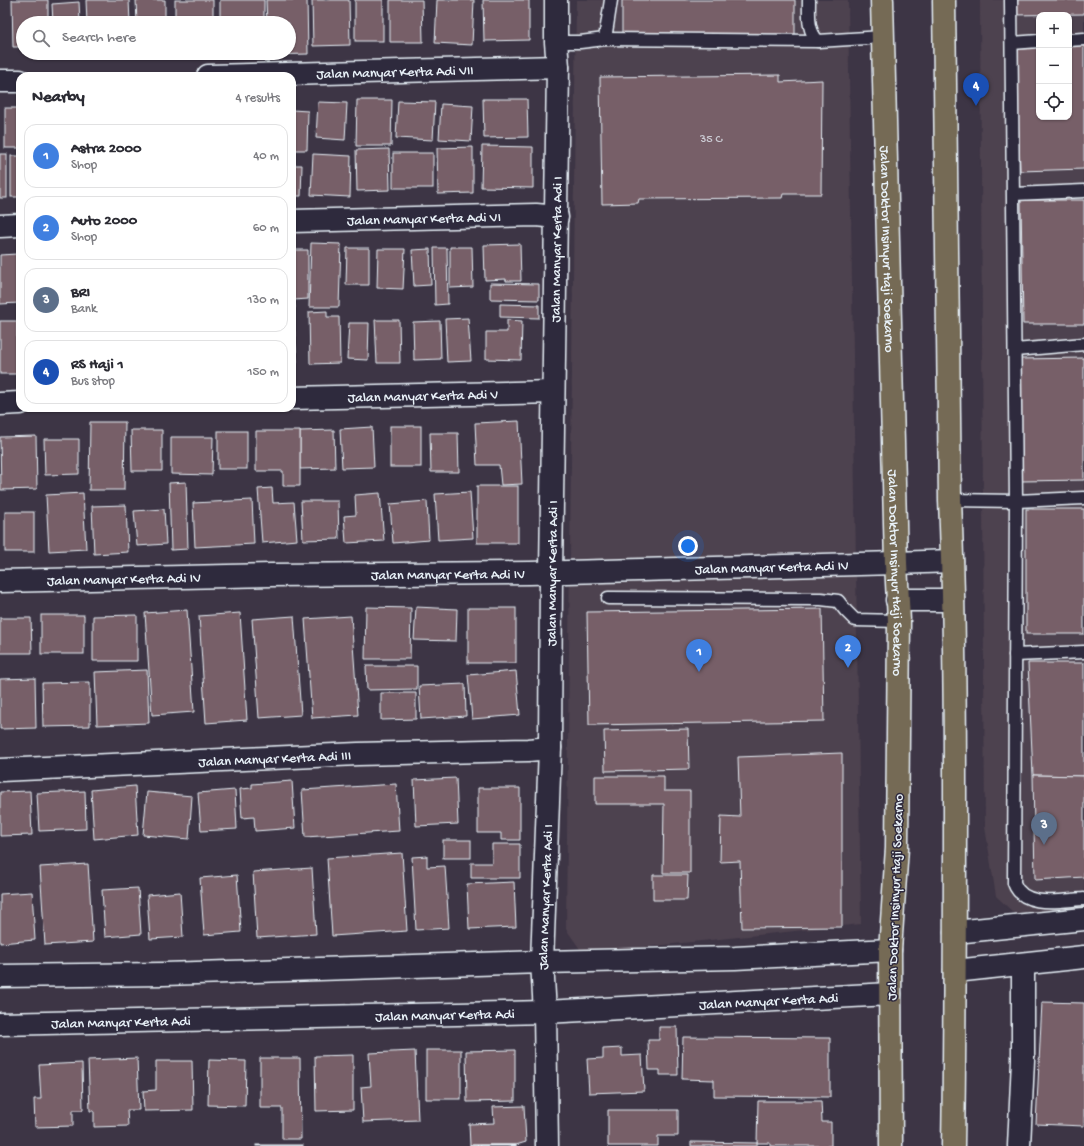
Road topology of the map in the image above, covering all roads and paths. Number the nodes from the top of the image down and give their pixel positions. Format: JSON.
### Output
{"nodes":[{"id":1,"x":556,"y":0,"type":"edge"},
{"id":2,"x":611,"y":0,"type":"edge"},
{"id":3,"x":809,"y":0,"type":"edge"},
{"id":4,"x":882,"y":0,"type":"edge"},
{"id":5,"x":944,"y":0,"type":"edge"},
{"id":6,"x":1011,"y":0,"type":"edge"},
{"id":7,"x":883,"y":37,"type":"junction"},
{"id":8,"x":605,"y":39,"type":"junction"},
{"id":9,"x":1084,"y":39,"type":"edge"},
{"id":10,"x":1072,"y":40,"type":"edge"},
{"id":11,"x":818,"y":41,"type":"junction"},
{"id":12,"x":1036,"y":41,"type":"edge"},
{"id":13,"x":556,"y":42,"type":"junction"},
{"id":14,"x":1012,"y":43,"type":"junction"},
{"id":15,"x":558,"y":67,"type":"junction"},
{"id":16,"x":296,"y":74,"type":"edge"},
{"id":17,"x":0,"y":81,"type":"edge"},
{"id":18,"x":16,"y":81,"type":"edge"},
{"id":19,"x":1084,"y":191,"type":"edge"},
{"id":20,"x":1014,"y":194,"type":"junction"},
{"id":21,"x":557,"y":217,"type":"junction"},
{"id":22,"x":296,"y":221,"type":"edge"},
{"id":23,"x":16,"y":225,"type":"edge"},
{"id":24,"x":0,"y":226,"type":"edge"},
{"id":25,"x":1084,"y":344,"type":"edge"},
{"id":26,"x":1015,"y":350,"type":"junction"},
{"id":27,"x":553,"y":392,"type":"junction"},
{"id":28,"x":296,"y":398,"type":"edge"},
{"id":29,"x":16,"y":403,"type":"edge"},
{"id":30,"x":0,"y":404,"type":"edge"},
{"id":31,"x":1084,"y":498,"type":"edge"},
{"id":32,"x":950,"y":500,"type":"junction"},
{"id":33,"x":1016,"y":501,"type":"junction"},
{"id":34,"x":952,"y":561,"type":"junction"},
{"id":35,"x":896,"y":563,"type":"junction"},
{"id":36,"x":551,"y":573,"type":"junction"},
{"id":37,"x":0,"y":581,"type":"edge"},
{"id":38,"x":608,"y":598,"type":"dead end"},
{"id":39,"x":953,"y":600,"type":"junction"},
{"id":40,"x":898,"y":610,"type":"junction"},
{"id":41,"x":1084,"y":652,"type":"edge"},
{"id":42,"x":1015,"y":655,"type":"junction"},
{"id":43,"x":550,"y":748,"type":"junction"},
{"id":44,"x":0,"y":770,"type":"edge"},
{"id":45,"x":1084,"y":899,"type":"edge"},
{"id":46,"x":1084,"y":919,"type":"edge"},
{"id":47,"x":955,"y":953,"type":"junction"},
{"id":48,"x":890,"y":954,"type":"junction"},
{"id":49,"x":1084,"y":957,"type":"edge"},
{"id":50,"x":1023,"y":964,"type":"junction"},
{"id":51,"x":542,"y":969,"type":"junction"},
{"id":52,"x":0,"y":976,"type":"edge"},
{"id":53,"x":890,"y":989,"type":"junction"},
{"id":54,"x":545,"y":1008,"type":"junction"},
{"id":55,"x":0,"y":1024,"type":"edge"},
{"id":56,"x":547,"y":1146,"type":"edge"},
{"id":57,"x":891,"y":1146,"type":"edge"},
{"id":58,"x":953,"y":1146,"type":"edge"},
{"id":59,"x":1019,"y":1146,"type":"edge"}],
"edges":[{"from":1,"to":13,"type":"street","name":"Jalan Manyar Kerta Adi I"},
{"from":2,"to":8,"type":"lane"},
{"from":3,"to":11,"type":"lane"},
{"from":4,"to":7,"type":"main road","name":"Jalan Doktor Insinyur Haji Soekarno"},
{"from":5,"to":32,"type":"main road"},
{"from":6,"to":14,"type":"lane"},
{"from":7,"to":11,"type":"lane"},
{"from":7,"to":35,"type":"main road","name":"Jalan Doktor Insinyur Haji Soekarno"},
{"from":8,"to":11,"type":"lane"},
{"from":8,"to":13,"type":"lane"},
{"from":9,"to":10,"type":"lane"},
{"from":12,"to":14,"type":"lane"},
{"from":13,"to":15,"type":"street","name":"Jalan Manyar Kerta Adi I"},
{"from":14,"to":20,"type":"lane"},
{"from":15,"to":16,"type":"street","name":"Jalan Manyar Kerta Adi VII"},
{"from":15,"to":21,"type":"street","name":"Jalan Manyar Kerta Adi I"},
{"from":17,"to":18,"type":"street"},
{"from":19,"to":20,"type":"lane"},
{"from":20,"to":26,"type":"lane"},
{"from":21,"to":22,"type":"street","name":"Jalan Manyar Kerta Adi VI"},
{"from":21,"to":27,"type":"street","name":"Jalan Manyar Kerta Adi I"},
{"from":23,"to":24,"type":"street"},
{"from":25,"to":26,"type":"lane"},
{"from":26,"to":33,"type":"lane"},
{"from":27,"to":28,"type":"street","name":"Jalan Manyar Kerta Adi V"},
{"from":27,"to":36,"type":"street","name":"Jalan Manyar Kerta Adi I"},
{"from":29,"to":30,"type":"street"},
{"from":31,"to":33,"type":"lane"},
{"from":32,"to":33,"type":"lane"},
{"from":32,"to":34,"type":"main road"},
{"from":33,"to":42,"type":"lane"},
{"from":34,"to":35,"type":"street","name":"Jalan Manyar Kerta Adi IV"},
{"from":34,"to":39,"type":"main road"},
{"from":35,"to":36,"type":"street","name":"Jalan Manyar Kerta Adi IV"},
{"from":35,"to":40,"type":"main road","name":"Jalan Doktor Insinyur Haji Soekarno"},
{"from":36,"to":37,"type":"street","name":"Jalan Manyar Kerta Adi IV"},
{"from":36,"to":43,"type":"street","name":"Jalan Manyar Kerta Adi I"},
{"from":38,"to":40,"type":"lane"},
{"from":39,"to":40,"type":"street"},
{"from":39,"to":47,"type":"main road"},
{"from":40,"to":48,"type":"main road","name":"Jalan Doktor Insinyur Haji Soekarno"},
{"from":41,"to":42,"type":"lane"},
{"from":42,"to":45,"type":"lane"},
{"from":43,"to":44,"type":"street","name":"Jalan Manyar Kerta Adi III"},
{"from":43,"to":51,"type":"street","name":"Jalan Manyar Kerta Adi I"},
{"from":46,"to":47,"type":"street"},
{"from":47,"to":50,"type":"street"},
{"from":47,"to":58,"type":"main road"},
{"from":48,"to":51,"type":"street"},
{"from":48,"to":53,"type":"main road","name":"Jalan Doktor Insinyur Haji Soekarno"},
{"from":49,"to":50,"type":"street"},
{"from":50,"to":59,"type":"street"},
{"from":51,"to":52,"type":"street"},
{"from":51,"to":54,"type":"street","name":"Jalan Manyar Kerta Adi I"},
{"from":53,"to":54,"type":"street","name":"Jalan Manyar Kerta Adi"},
{"from":53,"to":57,"type":"main road","name":"Jalan Doktor Insinyur Haji Soekarno"},
{"from":54,"to":55,"type":"street","name":"Jalan Manyar Kerta Adi"},
{"from":54,"to":56,"type":"street","name":"Jalan Manyar Kerta Adi I"}]}
